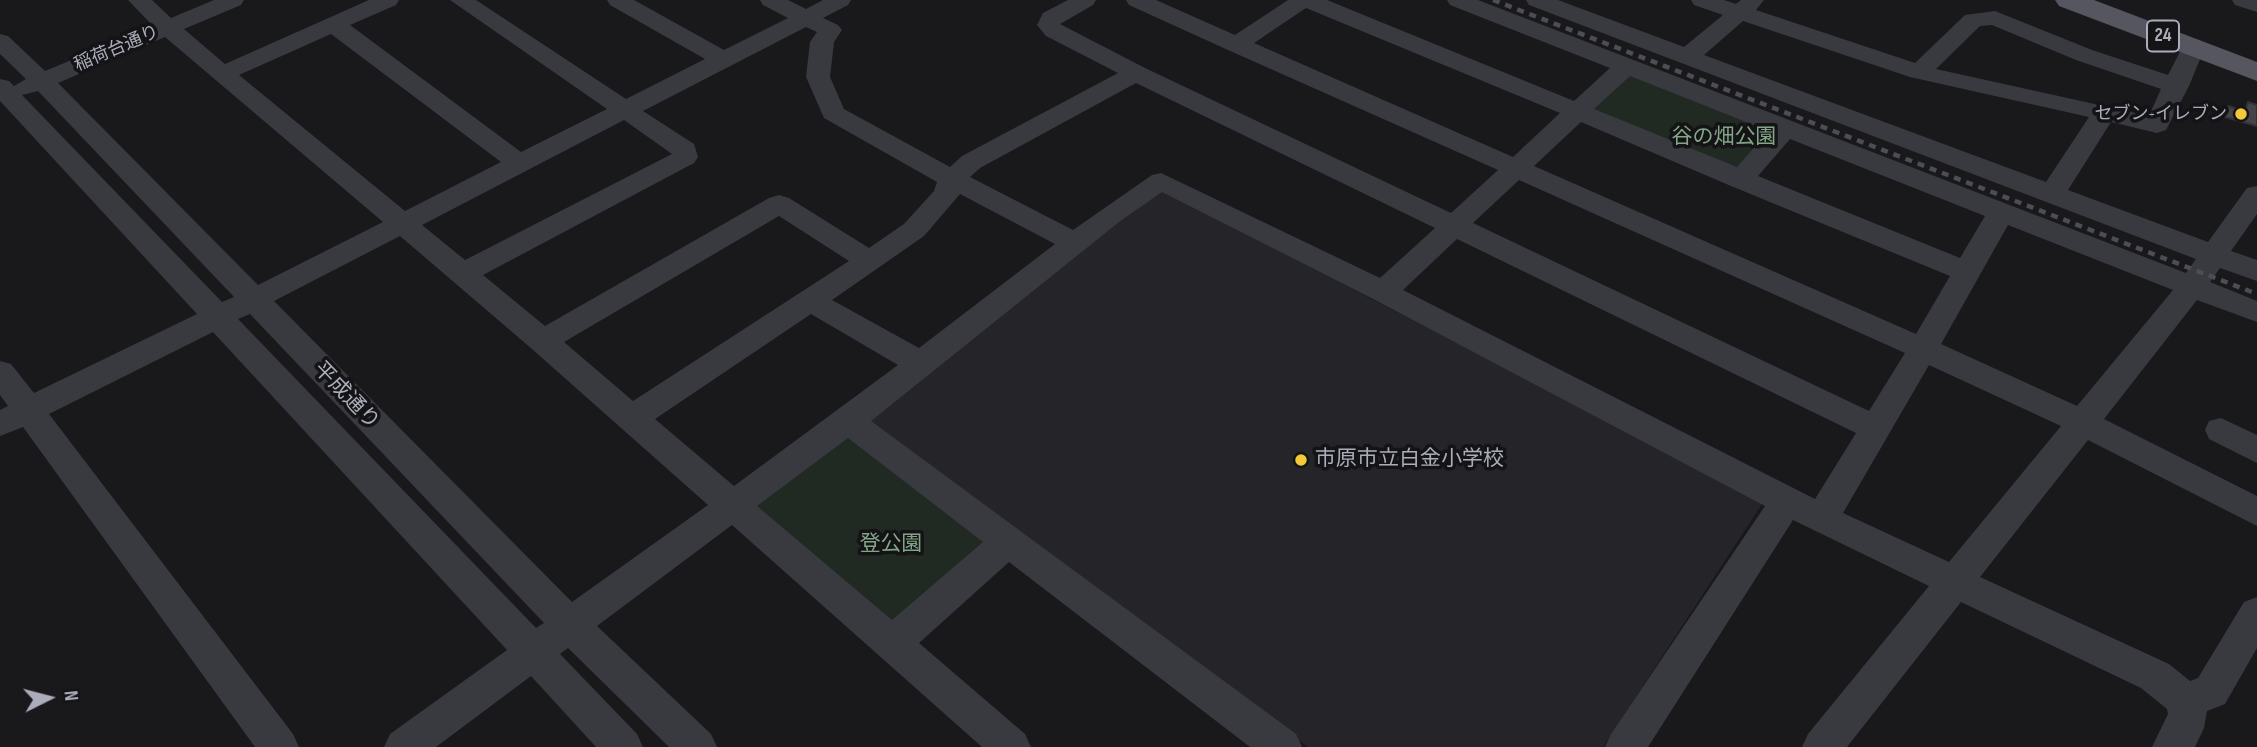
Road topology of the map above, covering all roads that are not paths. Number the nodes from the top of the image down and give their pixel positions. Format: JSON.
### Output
{"nodes":[{"id":1,"x":139,"y":0,"type":"edge"},
{"id":2,"x":233,"y":0,"type":"edge"},
{"id":3,"x":388,"y":0,"type":"edge"},
{"id":4,"x":461,"y":0,"type":"edge"},
{"id":5,"x":618,"y":0,"type":"edge"},
{"id":6,"x":771,"y":0,"type":"edge"},
{"id":7,"x":840,"y":0,"type":"edge"},
{"id":8,"x":1085,"y":0,"type":"edge"},
{"id":9,"x":1137,"y":0,"type":"edge"},
{"id":10,"x":1305,"y":0,"type":"edge"},
{"id":11,"x":1458,"y":0,"type":"edge"},
{"id":12,"x":1537,"y":0,"type":"edge"},
{"id":13,"x":1702,"y":0,"type":"edge"},
{"id":14,"x":2069,"y":0,"type":"edge"},
{"id":15,"x":2243,"y":0,"type":"edge"},
{"id":16,"x":2257,"y":5,"type":"edge"},
{"id":17,"x":1747,"y":6,"type":"edge"},
{"id":18,"x":806,"y":19,"type":"junction"},
{"id":19,"x":333,"y":24,"type":"junction"},
{"id":20,"x":168,"y":28,"type":"junction"},
{"id":21,"x":0,"y":41,"type":"edge"},
{"id":22,"x":1236,"y":46,"type":"junction"},
{"id":23,"x":2193,"y":47,"type":"junction"},
{"id":24,"x":1688,"y":57,"type":"junction"},
{"id":25,"x":724,"y":60,"type":"junction"},
{"id":26,"x":1626,"y":66,"type":"junction"},
{"id":27,"x":1919,"y":72,"type":"junction"},
{"id":28,"x":2257,"y":72,"type":"edge"},
{"id":29,"x":224,"y":73,"type":"junction"},
{"id":30,"x":1136,"y":73,"type":"junction"},
{"id":31,"x":41,"y":81,"type":"junction"},
{"id":32,"x":2177,"y":86,"type":"junction"},
{"id":33,"x":3,"y":93,"type":"edge"},
{"id":34,"x":624,"y":110,"type":"junction"},
{"id":35,"x":1579,"y":112,"type":"junction"},
{"id":36,"x":2104,"y":114,"type":"junction"},
{"id":37,"x":1786,"y":127,"type":"junction"},
{"id":38,"x":520,"y":164,"type":"junction"},
{"id":39,"x":1515,"y":167,"type":"junction"},
{"id":40,"x":952,"y":179,"type":"junction"},
{"id":41,"x":1740,"y":180,"type":"junction"},
{"id":42,"x":2052,"y":194,"type":"junction"},
{"id":43,"x":2257,"y":194,"type":"edge"},
{"id":44,"x":2001,"y":212,"type":"junction"},
{"id":45,"x":402,"y":224,"type":"junction"},
{"id":46,"x":1457,"y":226,"type":"junction"},
{"id":47,"x":1076,"y":243,"type":"junction"},
{"id":48,"x":2215,"y":255,"type":"junction"},
{"id":49,"x":870,"y":261,"type":"junction"},
{"id":50,"x":2257,"y":271,"type":"edge"},
{"id":51,"x":1967,"y":272,"type":"junction"},
{"id":52,"x":461,"y":274,"type":"junction"},
{"id":53,"x":2192,"y":286,"type":"junction"},
{"id":54,"x":1383,"y":292,"type":"junction"},
{"id":55,"x":252,"y":300,"type":"junction"},
{"id":56,"x":809,"y":300,"type":"junction"},
{"id":57,"x":2257,"y":312,"type":"edge"},
{"id":58,"x":219,"y":316,"type":"junction"},
{"id":59,"x":543,"y":341,"type":"junction"},
{"id":60,"x":1923,"y":349,"type":"junction"},
{"id":61,"x":922,"y":364,"type":"junction"},
{"id":62,"x":0,"y":372,"type":"edge"},
{"id":63,"x":14,"y":417,"type":"edge"},
{"id":64,"x":630,"y":419,"type":"junction"},
{"id":65,"x":848,"y":421,"type":"junction"},
{"id":66,"x":2084,"y":423,"type":"junction"},
{"id":67,"x":1876,"y":428,"type":"junction"},
{"id":68,"x":2221,"y":430,"type":"dead end"},
{"id":69,"x":2257,"y":450,"type":"edge"},
{"id":70,"x":1786,"y":502,"type":"junction"},
{"id":71,"x":732,"y":506,"type":"junction"},
{"id":72,"x":2257,"y":512,"type":"edge"},
{"id":73,"x":1821,"y":519,"type":"junction"},
{"id":74,"x":1008,"y":541,"type":"junction"},
{"id":75,"x":1953,"y":583,"type":"junction"},
{"id":76,"x":570,"y":626,"type":"junction"},
{"id":77,"x":2253,"y":630,"type":"edge"},
{"id":78,"x":892,"y":643,"type":"junction"},
{"id":79,"x":533,"y":653,"type":"junction"},
{"id":80,"x":2185,"y":700,"type":"junction"},
{"id":81,"x":279,"y":747,"type":"edge"},
{"id":82,"x":404,"y":747,"type":"edge"},
{"id":83,"x":623,"y":747,"type":"edge"},
{"id":84,"x":697,"y":747,"type":"edge"},
{"id":85,"x":1012,"y":747,"type":"edge"},
{"id":86,"x":1282,"y":747,"type":"edge"},
{"id":87,"x":1625,"y":747,"type":"edge"},
{"id":88,"x":1822,"y":747,"type":"edge"},
{"id":89,"x":2172,"y":747,"type":"edge"}],
"edges":[{"from":1,"to":20,"type":"street"},
{"from":2,"to":20,"type":"street","name":"稲荷台通り"},
{"from":3,"to":19,"type":"street"},
{"from":4,"to":34,"type":"street"},
{"from":5,"to":25,"type":"street"},
{"from":6,"to":18,"type":"street"},
{"from":7,"to":18,"type":"street"},
{"from":8,"to":30,"type":"street"},
{"from":9,"to":22,"type":"street"},
{"from":10,"to":22,"type":"street"},
{"from":10,"to":35,"type":"street"},
{"from":11,"to":26,"type":"street"},
{"from":12,"to":24,"type":"street"},
{"from":13,"to":17,"type":"street"},
{"from":14,"to":23,"type":"main road","number":"24"},
{"from":15,"to":16,"type":"street"},
{"from":17,"to":24,"type":"street"},
{"from":17,"to":27,"type":"street"},
{"from":18,"to":25,"type":"street"},
{"from":18,"to":40,"type":"street"},
{"from":19,"to":29,"type":"street"},
{"from":19,"to":38,"type":"street"},
{"from":20,"to":29,"type":"street"},
{"from":20,"to":31,"type":"street","name":"稲荷台通り"},
{"from":21,"to":31,"type":"street","name":"平成通り"},
{"from":22,"to":39,"type":"street"},
{"from":23,"to":28,"type":"main road","number":"24"},
{"from":23,"to":32,"type":"street"},
{"from":24,"to":42,"type":"street"},
{"from":25,"to":34,"type":"street"},
{"from":26,"to":35,"type":"street"},
{"from":26,"to":37,"type":"street"},
{"from":27,"to":32,"type":"street"},
{"from":27,"to":36,"type":"street"},
{"from":29,"to":45,"type":"street"},
{"from":30,"to":40,"type":"street"},
{"from":30,"to":46,"type":"street"},
{"from":31,"to":33,"type":"street","name":"稲荷台通り"},
{"from":31,"to":55,"type":"street","name":"平成通り"},
{"from":32,"to":36,"type":"street"},
{"from":33,"to":58,"type":"street","name":"平成通り"},
{"from":34,"to":38,"type":"street"},
{"from":34,"to":52,"type":"street"},
{"from":35,"to":39,"type":"street"},
{"from":35,"to":41,"type":"street"},
{"from":36,"to":42,"type":"street"},
{"from":37,"to":41,"type":"street"},
{"from":37,"to":44,"type":"street"},
{"from":38,"to":45,"type":"street"},
{"from":39,"to":46,"type":"street"},
{"from":39,"to":60,"type":"street"},
{"from":40,"to":47,"type":"street"},
{"from":40,"to":49,"type":"street"},
{"from":41,"to":51,"type":"street"},
{"from":42,"to":48,"type":"street"},
{"from":43,"to":48,"type":"street"},
{"from":44,"to":51,"type":"street"},
{"from":44,"to":53,"type":"street"},
{"from":45,"to":52,"type":"street"},
{"from":45,"to":55,"type":"street"},
{"from":46,"to":54,"type":"street"},
{"from":46,"to":67,"type":"street"},
{"from":47,"to":54,"type":"street"},
{"from":47,"to":61,"type":"street"},
{"from":48,"to":50,"type":"street"},
{"from":48,"to":53,"type":"street"},
{"from":49,"to":56,"type":"street"},
{"from":49,"to":59,"type":"street"},
{"from":51,"to":60,"type":"street"},
{"from":52,"to":59,"type":"street"},
{"from":53,"to":57,"type":"street"},
{"from":53,"to":66,"type":"street"},
{"from":54,"to":70,"type":"street"},
{"from":55,"to":58,"type":"street"},
{"from":55,"to":76,"type":"street","name":"平成通り"},
{"from":56,"to":61,"type":"street"},
{"from":56,"to":64,"type":"street"},
{"from":58,"to":63,"type":"street"},
{"from":58,"to":79,"type":"street","name":"平成通り"},
{"from":59,"to":64,"type":"street"},
{"from":60,"to":66,"type":"street"},
{"from":60,"to":67,"type":"street"},
{"from":61,"to":65,"type":"street"},
{"from":62,"to":63,"type":"street"},
{"from":63,"to":81,"type":"street"},
{"from":64,"to":71,"type":"street"},
{"from":65,"to":71,"type":"street"},
{"from":65,"to":74,"type":"street"},
{"from":66,"to":72,"type":"street"},
{"from":66,"to":75,"type":"street"},
{"from":67,"to":73,"type":"street"},
{"from":68,"to":69,"type":"street"},
{"from":70,"to":73,"type":"street"},
{"from":70,"to":87,"type":"street"},
{"from":71,"to":76,"type":"street"},
{"from":71,"to":78,"type":"street"},
{"from":73,"to":75,"type":"street"},
{"from":74,"to":78,"type":"street"},
{"from":74,"to":86,"type":"street"},
{"from":75,"to":80,"type":"street"},
{"from":75,"to":88,"type":"street"},
{"from":76,"to":79,"type":"street"},
{"from":76,"to":84,"type":"street","name":"平成通り"},
{"from":77,"to":80,"type":"street"},
{"from":78,"to":85,"type":"street"},
{"from":79,"to":82,"type":"street"},
{"from":79,"to":83,"type":"street","name":"平成通り"},
{"from":80,"to":89,"type":"street"}]}
